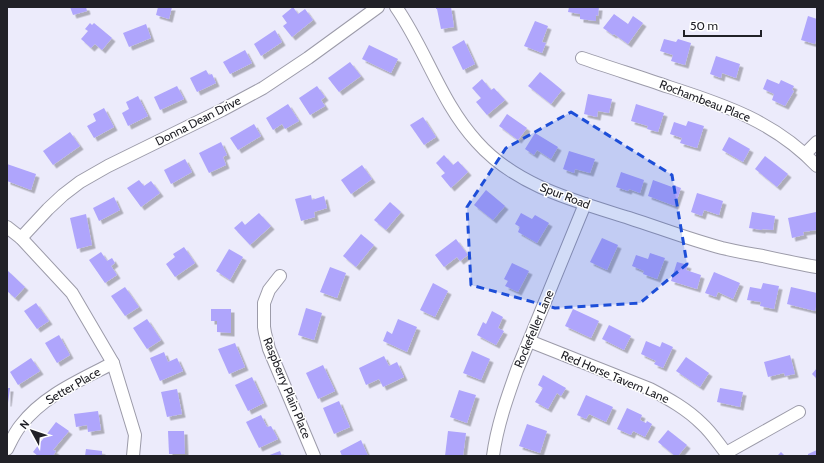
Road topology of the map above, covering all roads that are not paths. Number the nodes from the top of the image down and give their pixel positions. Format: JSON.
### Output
{"nodes":[{"id":1,"x":378,"y":7,"type":"edge"},
{"id":2,"x":396,"y":7,"type":"edge"},
{"id":3,"x":582,"y":58,"type":"dead end"},
{"id":4,"x":817,"y":142,"type":"edge"},
{"id":5,"x":806,"y":154,"type":"junction"},
{"id":6,"x":817,"y":166,"type":"edge"},
{"id":7,"x":585,"y":204,"type":"junction"},
{"id":8,"x":7,"y":227,"type":"edge"},
{"id":9,"x":21,"y":238,"type":"junction"},
{"id":10,"x":817,"y":267,"type":"edge"},
{"id":11,"x":280,"y":276,"type":"dead end"},
{"id":12,"x":530,"y":341,"type":"junction"},
{"id":13,"x":114,"y":363,"type":"junction"},
{"id":14,"x":799,"y":412,"type":"dead end"},
{"id":15,"x":7,"y":449,"type":"edge"},
{"id":16,"x":727,"y":454,"type":"edge"},
{"id":17,"x":133,"y":456,"type":"edge"},
{"id":18,"x":314,"y":456,"type":"edge"},
{"id":19,"x":493,"y":456,"type":"edge"}],
"edges":[{"from":1,"to":9,"type":"street","name":"Donna Dean Drive"},
{"from":2,"to":7,"type":"street","name":"Spur Road"},
{"from":3,"to":5,"type":"street","name":"Rochambeau Place"},
{"from":4,"to":5,"type":"street"},
{"from":5,"to":6,"type":"street","name":"Rochambeau Place"},
{"from":7,"to":10,"type":"street","name":"Spur Road"},
{"from":7,"to":12,"type":"street","name":"Rockefeller Lane"},
{"from":8,"to":9,"type":"street"},
{"from":9,"to":13,"type":"street"},
{"from":11,"to":18,"type":"street","name":"Raspberry Plain Place"},
{"from":12,"to":16,"type":"street","name":"Red Horse Tavern Lane"},
{"from":12,"to":19,"type":"street","name":"Rockefeller Lane"},
{"from":13,"to":15,"type":"street","name":"Setter Place"},
{"from":13,"to":17,"type":"street"},
{"from":14,"to":16,"type":"street"}]}
